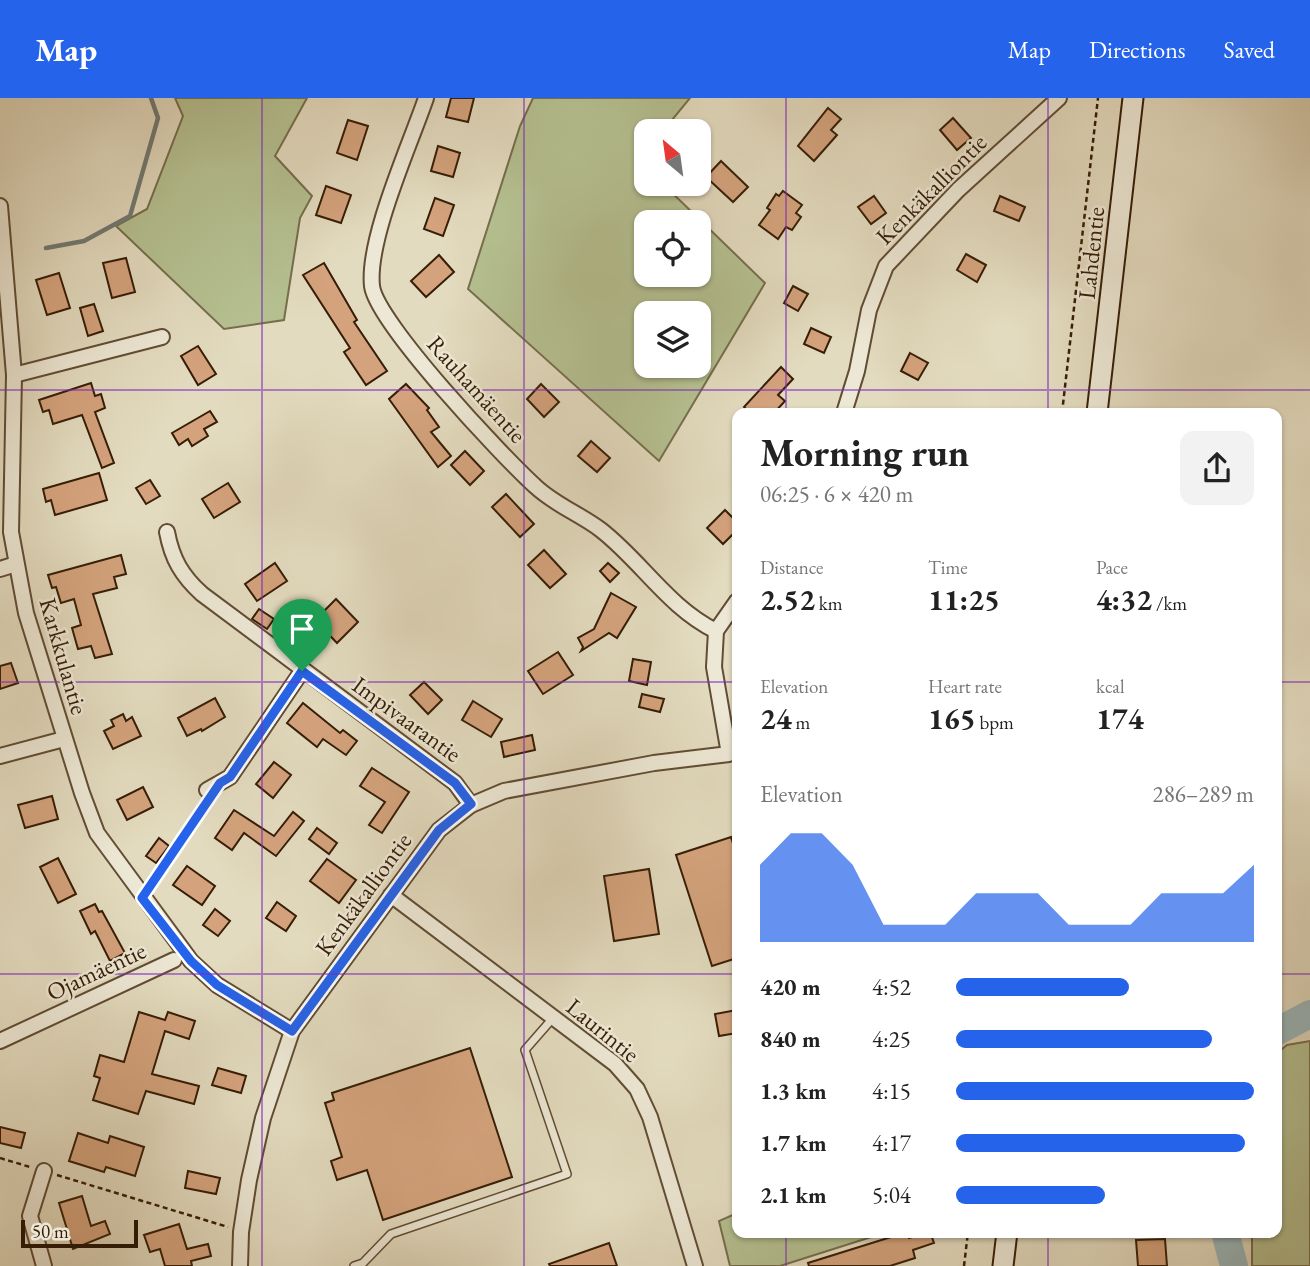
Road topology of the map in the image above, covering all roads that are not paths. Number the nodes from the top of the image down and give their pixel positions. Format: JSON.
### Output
{"nodes":[{"id":1,"x":426,"y":98,"type":"edge"},
{"id":2,"x":1059,"y":98,"type":"edge"},
{"id":3,"x":1133,"y":98,"type":"edge"},
{"id":4,"x":0,"y":206,"type":"edge"},
{"id":5,"x":3,"y":261,"type":"edge"},
{"id":6,"x":162,"y":337,"type":"dead end"},
{"id":7,"x":14,"y":375,"type":"junction"},
{"id":8,"x":846,"y":408,"type":"edge"},
{"id":9,"x":1098,"y":408,"type":"edge"},
{"id":10,"x":167,"y":532,"type":"dead end"},
{"id":11,"x":16,"y":564,"type":"junction"},
{"id":12,"x":0,"y":569,"type":"edge"},
{"id":13,"x":732,"y":608,"type":"edge"},
{"id":14,"x":716,"y":631,"type":"junction"},
{"id":15,"x":302,"y":671,"type":"junction"},
{"id":16,"x":64,"y":739,"type":"junction"},
{"id":17,"x":732,"y":748,"type":"edge"},
{"id":18,"x":732,"y":753,"type":"edge"},
{"id":19,"x":0,"y":756,"type":"edge"},
{"id":20,"x":213,"y":786,"type":"road end"},
{"id":21,"x":471,"y":804,"type":"junction"},
{"id":22,"x":391,"y":895,"type":"junction"},
{"id":23,"x":174,"y":960,"type":"dead end"},
{"id":24,"x":553,"y":1018,"type":"junction"},
{"id":25,"x":292,"y":1031,"type":"junction"},
{"id":26,"x":0,"y":1041,"type":"edge"},
{"id":27,"x":44,"y":1171,"type":"road end"},
{"id":28,"x":1005,"y":1238,"type":"edge"},
{"id":29,"x":44,"y":1266,"type":"edge"},
{"id":30,"x":240,"y":1266,"type":"edge"},
{"id":31,"x":354,"y":1266,"type":"edge"},
{"id":32,"x":695,"y":1266,"type":"edge"},
{"id":33,"x":1003,"y":1266,"type":"edge"}],
"edges":[{"from":1,"to":14,"type":"street","name":"Rauhamäentie"},
{"from":2,"to":8,"type":"street","name":"Kenkäkalliontie"},
{"from":3,"to":9,"type":"main road","name":"Lahdentie"},
{"from":4,"to":5,"type":"street","name":"Karkkulantie"},
{"from":5,"to":7,"type":"street","name":"Karkkulantie"},
{"from":6,"to":7,"type":"street"},
{"from":7,"to":11,"type":"street","name":"Karkkulantie"},
{"from":10,"to":15,"type":"street","name":"Impivaarantie"},
{"from":11,"to":12,"type":"street"},
{"from":11,"to":16,"type":"street","name":"Karkkulantie"},
{"from":13,"to":14,"type":"street"},
{"from":14,"to":17,"type":"street","name":"Kenkäkalliontie"},
{"from":15,"to":20,"type":"street"},
{"from":15,"to":21,"type":"street","name":"Impivaarantie"},
{"from":16,"to":19,"type":"street"},
{"from":16,"to":25,"type":"street","name":"Karkkulantie"},
{"from":18,"to":21,"type":"street","name":"Kenkäkalliontie"},
{"from":21,"to":22,"type":"street","name":"Kenkäkalliontie"},
{"from":22,"to":24,"type":"street","name":"Laurintie"},
{"from":22,"to":25,"type":"street","name":"Kenkäkalliontie"},
{"from":23,"to":26,"type":"street","name":"Ojamäentie"},
{"from":24,"to":31,"type":"lane"},
{"from":24,"to":32,"type":"street","name":"Laurintie"},
{"from":25,"to":30,"type":"street","name":"Kenkäkalliontie"},
{"from":27,"to":29,"type":"street"},
{"from":28,"to":33,"type":"main road"}]}
